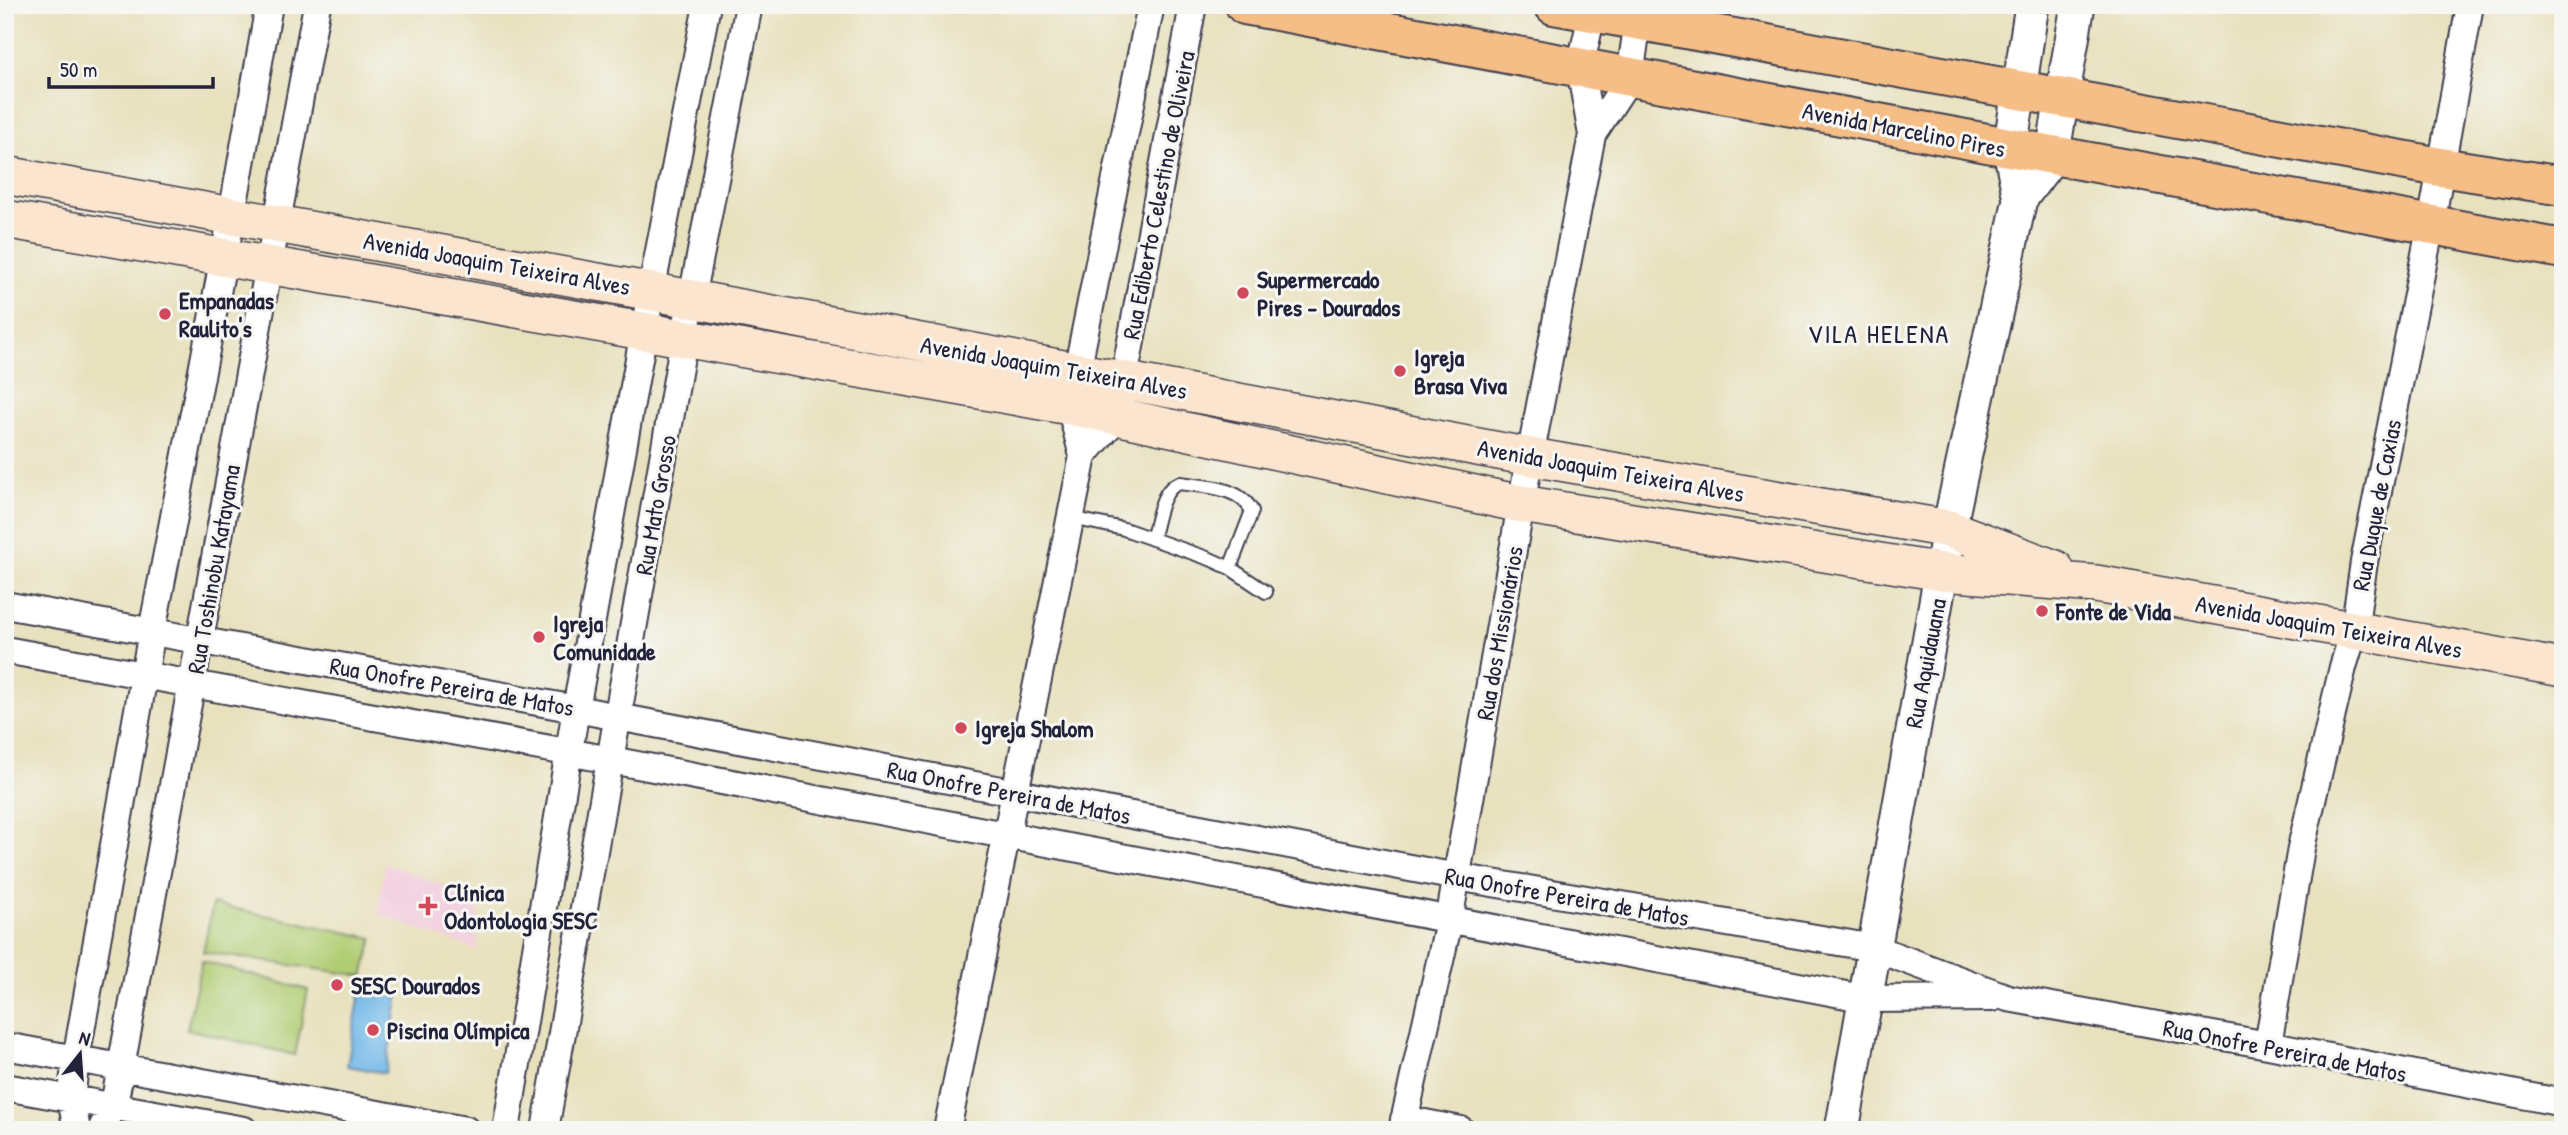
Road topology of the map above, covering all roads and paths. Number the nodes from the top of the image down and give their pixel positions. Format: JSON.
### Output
{"nodes":[{"id":1,"x":269,"y":5,"type":"edge"},
{"id":2,"x":317,"y":5,"type":"edge"},
{"id":3,"x":707,"y":5,"type":"edge"},
{"id":4,"x":749,"y":5,"type":"edge"},
{"id":5,"x":1151,"y":5,"type":"edge"},
{"id":6,"x":1194,"y":5,"type":"edge"},
{"id":7,"x":1245,"y":5,"type":"edge"},
{"id":8,"x":1553,"y":5,"type":"edge"},
{"id":9,"x":2032,"y":5,"type":"edge"},
{"id":10,"x":2078,"y":5,"type":"edge"},
{"id":11,"x":2470,"y":5,"type":"edge"},
{"id":12,"x":1594,"y":9,"type":"edge"},
{"id":13,"x":1639,"y":13,"type":"edge"},
{"id":14,"x":1580,"y":68,"type":"junction"},
{"id":15,"x":1630,"y":77,"type":"junction"},
{"id":16,"x":2018,"y":90,"type":"junction"},
{"id":17,"x":2062,"y":97,"type":"junction"},
{"id":18,"x":1592,"y":135,"type":"junction"},
{"id":19,"x":2010,"y":149,"type":"junction"},
{"id":20,"x":2052,"y":157,"type":"junction"},
{"id":21,"x":2440,"y":167,"type":"junction"},
{"id":22,"x":5,"y":175,"type":"edge"},
{"id":23,"x":2563,"y":187,"type":"edge"},
{"id":24,"x":2020,"y":199,"type":"junction"},
{"id":25,"x":232,"y":215,"type":"junction"},
{"id":26,"x":5,"y":219,"type":"edge"},
{"id":27,"x":276,"y":223,"type":"junction"},
{"id":28,"x":2431,"y":224,"type":"junction"},
{"id":29,"x":2563,"y":249,"type":"edge"},
{"id":30,"x":224,"y":255,"type":"junction"},
{"id":31,"x":269,"y":263,"type":"junction"},
{"id":32,"x":651,"y":292,"type":"junction"},
{"id":33,"x":692,"y":299,"type":"junction"},
{"id":34,"x":644,"y":331,"type":"junction"},
{"id":35,"x":684,"y":339,"type":"junction"},
{"id":36,"x":1124,"y":379,"type":"junction"},
{"id":37,"x":1073,"y":389,"type":"junction"},
{"id":38,"x":1117,"y":417,"type":"junction"},
{"id":39,"x":1083,"y":456,"type":"junction"},
{"id":40,"x":1531,"y":457,"type":"junction"},
{"id":41,"x":1521,"y":504,"type":"junction"},
{"id":42,"x":1071,"y":518,"type":"junction"},
{"id":43,"x":1949,"y":529,"type":"junction"},
{"id":44,"x":1153,"y":539,"type":"junction"},
{"id":45,"x":1230,"y":568,"type":"junction"},
{"id":46,"x":1942,"y":572,"type":"junction"},
{"id":47,"x":2096,"y":584,"type":"junction"},
{"id":48,"x":1266,"y":592,"type":"dead end"},
{"id":49,"x":5,"y":605,"type":"edge"},
{"id":50,"x":152,"y":631,"type":"junction"},
{"id":51,"x":2354,"y":631,"type":"junction"},
{"id":52,"x":200,"y":639,"type":"junction"},
{"id":53,"x":5,"y":650,"type":"edge"},
{"id":54,"x":310,"y":660,"type":"junction"},
{"id":55,"x":2563,"y":668,"type":"edge"},
{"id":56,"x":146,"y":674,"type":"junction"},
{"id":57,"x":192,"y":683,"type":"junction"},
{"id":58,"x":302,"y":703,"type":"junction"},
{"id":59,"x":576,"y":709,"type":"junction"},
{"id":60,"x":617,"y":717,"type":"junction"},
{"id":61,"x":570,"y":752,"type":"junction"},
{"id":62,"x":611,"y":760,"type":"junction"},
{"id":63,"x":1016,"y":793,"type":"junction"},
{"id":64,"x":1007,"y":836,"type":"junction"},
{"id":65,"x":1457,"y":877,"type":"junction"},
{"id":66,"x":1449,"y":921,"type":"junction"},
{"id":67,"x":1874,"y":948,"type":"junction"},
{"id":68,"x":2008,"y":998,"type":"junction"},
{"id":69,"x":1867,"y":999,"type":"junction"},
{"id":70,"x":2268,"y":1045,"type":"junction"},
{"id":71,"x":5,"y":1046,"type":"edge"},
{"id":72,"x":76,"y":1059,"type":"junction"},
{"id":73,"x":121,"y":1067,"type":"junction"},
{"id":74,"x":5,"y":1087,"type":"edge"},
{"id":75,"x":71,"y":1099,"type":"junction"},
{"id":76,"x":2563,"y":1103,"type":"edge"},
{"id":77,"x":114,"y":1105,"type":"junction"},
{"id":78,"x":1403,"y":1125,"type":"edge"},
{"id":79,"x":77,"y":1130,"type":"edge"},
{"id":80,"x":101,"y":1130,"type":"edge"},
{"id":81,"x":244,"y":1130,"type":"edge"},
{"id":82,"x":466,"y":1130,"type":"edge"},
{"id":83,"x":506,"y":1130,"type":"edge"},
{"id":84,"x":545,"y":1130,"type":"edge"},
{"id":85,"x":947,"y":1130,"type":"edge"},
{"id":86,"x":1461,"y":1130,"type":"edge"},
{"id":87,"x":1842,"y":1130,"type":"edge"}],
"edges":[{"from":1,"to":25,"type":"street","name":"Rua Toshinobu Katayama"},
{"from":2,"to":27,"type":"street","name":"Rua Toshinobu Katayama"},
{"from":3,"to":32,"type":"street","name":"Rua Mato Grosso"},
{"from":4,"to":33,"type":"street","name":"Rua Mato Grosso"},
{"from":5,"to":37,"type":"street","name":"Rua Ediberto Celestino de Oliveira"},
{"from":6,"to":36,"type":"street","name":"Rua Ediberto Celestino de Oliveira"},
{"from":7,"to":14,"type":"main road","name":"Avenida Marcelino Pires"},
{"from":8,"to":12,"type":"main road"},
{"from":9,"to":16,"type":"street","name":"Rua Aquidauana"},
{"from":10,"to":17,"type":"street","name":"Rua Aquidauana"},
{"from":11,"to":21,"type":"street","name":"Rua Duque de Caxias"},
{"from":12,"to":13,"type":"main road"},
{"from":12,"to":14,"type":"street","name":"Rua dos Missionários"},
{"from":13,"to":15,"type":"street","name":"Rua dos Missionários"},
{"from":13,"to":16,"type":"main road"},
{"from":14,"to":15,"type":"main road","name":"Avenida Marcelino Pires"},
{"from":14,"to":18,"type":"street","name":"Rua dos Missionários"},
{"from":15,"to":18,"type":"street","name":"Rua dos Missionários"},
{"from":15,"to":19,"type":"main road","name":"Avenida Marcelino Pires"},
{"from":16,"to":17,"type":"main road"},
{"from":16,"to":19,"type":"street","name":"Rua Aquidauana"},
{"from":17,"to":20,"type":"street","name":"Rua Aquidauana"},
{"from":17,"to":21,"type":"main road"},
{"from":18,"to":40,"type":"street","name":"Rua dos Missionários"},
{"from":19,"to":20,"type":"main road","name":"Avenida Marcelino Pires"},
{"from":19,"to":24,"type":"street","name":"Rua Aquidauana"},
{"from":20,"to":24,"type":"street","name":"Rua Aquidauana"},
{"from":20,"to":28,"type":"main road","name":"Avenida Marcelino Pires"},
{"from":21,"to":23,"type":"main road"},
{"from":21,"to":28,"type":"street","name":"Rua Duque de Caxias"},
{"from":22,"to":25,"type":"main road","name":"Avenida Joaquim Teixeira Alves"},
{"from":24,"to":43,"type":"street","name":"Rua Aquidauana"},
{"from":25,"to":27,"type":"main road","name":"Avenida Joaquim Teixeira Alves"},
{"from":25,"to":30,"type":"street","name":"Rua Toshinobu Katayama"},
{"from":26,"to":30,"type":"main road","name":"Avenida Joaquim Teixeira Alves"},
{"from":27,"to":31,"type":"street","name":"Rua Toshinobu Katayama"},
{"from":27,"to":32,"type":"main road","name":"Avenida Joaquim Teixeira Alves"},
{"from":28,"to":29,"type":"main road","name":"Avenida Marcelino Pires"},
{"from":28,"to":51,"type":"street","name":"Rua Duque de Caxias"},
{"from":30,"to":31,"type":"main road","name":"Avenida Joaquim Teixeira Alves"},
{"from":30,"to":50,"type":"street","name":"Rua Toshinobu Katayama"},
{"from":31,"to":34,"type":"main road","name":"Avenida Joaquim Teixeira Alves"},
{"from":31,"to":52,"type":"street","name":"Rua Toshinobu Katayama"},
{"from":32,"to":33,"type":"main road","name":"Avenida Joaquim Teixeira Alves"},
{"from":32,"to":34,"type":"street","name":"Rua Mato Grosso"},
{"from":33,"to":35,"type":"street","name":"Rua Mato Grosso"},
{"from":33,"to":37,"type":"main road","name":"Avenida Joaquim Teixeira Alves"},
{"from":34,"to":35,"type":"main road","name":"Avenida Joaquim Teixeira Alves"},
{"from":34,"to":59,"type":"street","name":"Rua Mato Grosso"},
{"from":35,"to":37,"type":"main road","name":"Avenida Joaquim Teixeira Alves"},
{"from":35,"to":60,"type":"street","name":"Rua Mato Grosso"},
{"from":36,"to":37,"type":"main road","name":"Avenida Joaquim Teixeira Alves"},
{"from":36,"to":38,"type":"street","name":"Rua Ediberto Celestino de Oliveira"},
{"from":36,"to":40,"type":"main road","name":"Avenida Joaquim Teixeira Alves"},
{"from":37,"to":38,"type":"main road","name":"Avenida Joaquim Teixeira Alves"},
{"from":37,"to":39,"type":"street","name":"Rua Ediberto Celestino de Oliveira"},
{"from":38,"to":39,"type":"street"},
{"from":38,"to":41,"type":"main road","name":"Avenida Joaquim Teixeira Alves"},
{"from":39,"to":42,"type":"street","name":"Rua Ediberto Celestino de Oliveira"},
{"from":40,"to":41,"type":"street","name":"Rua dos Missionários"},
{"from":40,"to":43,"type":"main road","name":"Avenida Joaquim Teixeira Alves"},
{"from":41,"to":46,"type":"main road","name":"Avenida Joaquim Teixeira Alves"},
{"from":41,"to":65,"type":"street","name":"Rua dos Missionários"},
{"from":42,"to":44,"type":"lane"},
{"from":42,"to":63,"type":"street","name":"Rua Ediberto Celestino de Oliveira"},
{"from":43,"to":46,"type":"street","name":"Rua Aquidauana"},
{"from":43,"to":47,"type":"main road","name":"Avenida Joaquim Teixeira Alves"},
{"from":44,"to":45,"type":"lane"},
{"from":44,"to":45,"type":"lane"},
{"from":45,"to":48,"type":"lane"},
{"from":46,"to":47,"type":"main road","name":"Avenida Joaquim Teixeira Alves"},
{"from":46,"to":67,"type":"street","name":"Rua Aquidauana"},
{"from":47,"to":51,"type":"main road","name":"Avenida Joaquim Teixeira Alves"},
{"from":49,"to":50,"type":"street","name":"Rua Onofre Pereira de Matos"},
{"from":50,"to":52,"type":"street","name":"Rua Onofre Pereira de Matos"},
{"from":50,"to":56,"type":"street","name":"Rua Toshinobu Katayama"},
{"from":51,"to":55,"type":"main road","name":"Avenida Joaquim Teixeira Alves"},
{"from":51,"to":70,"type":"street","name":"Rua Duque de Caxias"},
{"from":52,"to":54,"type":"street","name":"Rua Onofre Pereira de Matos"},
{"from":52,"to":57,"type":"street","name":"Rua Toshinobu Katayama"},
{"from":53,"to":56,"type":"street","name":"Rua Onofre Pereira de Matos"},
{"from":54,"to":58,"type":"street"},
{"from":54,"to":59,"type":"street","name":"Rua Onofre Pereira de Matos"},
{"from":56,"to":57,"type":"street","name":"Rua Onofre Pereira de Matos"},
{"from":56,"to":72,"type":"street","name":"Rua Toshinobu Katayama"},
{"from":57,"to":58,"type":"street","name":"Rua Onofre Pereira de Matos"},
{"from":57,"to":73,"type":"street","name":"Rua Toshinobu Katayama"},
{"from":58,"to":61,"type":"street","name":"Rua Onofre Pereira de Matos"},
{"from":59,"to":60,"type":"street","name":"Rua Onofre Pereira de Matos"},
{"from":59,"to":61,"type":"street","name":"Rua Mato Grosso"},
{"from":60,"to":62,"type":"street","name":"Rua Mato Grosso"},
{"from":60,"to":63,"type":"street","name":"Rua Onofre Pereira de Matos"},
{"from":61,"to":62,"type":"street","name":"Rua Onofre Pereira de Matos"},
{"from":61,"to":83,"type":"street","name":"Rua Mato Grosso"},
{"from":62,"to":64,"type":"street","name":"Rua Onofre Pereira de Matos"},
{"from":62,"to":84,"type":"street","name":"Rua Mato Grosso"},
{"from":63,"to":64,"type":"street","name":"Rua Ediberto Celestino de Oliveira"},
{"from":63,"to":65,"type":"street","name":"Rua Onofre Pereira de Matos"},
{"from":64,"to":66,"type":"street","name":"Rua Onofre Pereira de Matos"},
{"from":64,"to":85,"type":"street","name":"Rua Ediberto Celestino de Oliveira"},
{"from":65,"to":66,"type":"street","name":"Rua dos Missionários"},
{"from":65,"to":67,"type":"street","name":"Rua Onofre Pereira de Matos"},
{"from":66,"to":69,"type":"street","name":"Rua Onofre Pereira de Matos"},
{"from":66,"to":78,"type":"street","name":"Rua dos Missionários"},
{"from":67,"to":68,"type":"street","name":"Rua Onofre Pereira de Matos"},
{"from":67,"to":69,"type":"street","name":"Rua Aquidauana"},
{"from":68,"to":69,"type":"street","name":"Rua Onofre Pereira de Matos"},
{"from":68,"to":70,"type":"street","name":"Rua Onofre Pereira de Matos"},
{"from":69,"to":87,"type":"street","name":"Rua Aquidauana"},
{"from":70,"to":76,"type":"street","name":"Rua Onofre Pereira de Matos"},
{"from":71,"to":72,"type":"street"},
{"from":72,"to":73,"type":"street"},
{"from":72,"to":75,"type":"street","name":"Rua Toshinobu Katayama"},
{"from":73,"to":77,"type":"street","name":"Rua Toshinobu Katayama"},
{"from":73,"to":82,"type":"street"},
{"from":74,"to":75,"type":"street"},
{"from":75,"to":77,"type":"street"},
{"from":75,"to":79,"type":"street","name":"Rua Toshinobu Katayama"},
{"from":77,"to":80,"type":"street","name":"Rua Toshinobu Katayama"},
{"from":77,"to":81,"type":"street"},
{"from":78,"to":86,"type":"street"}]}
